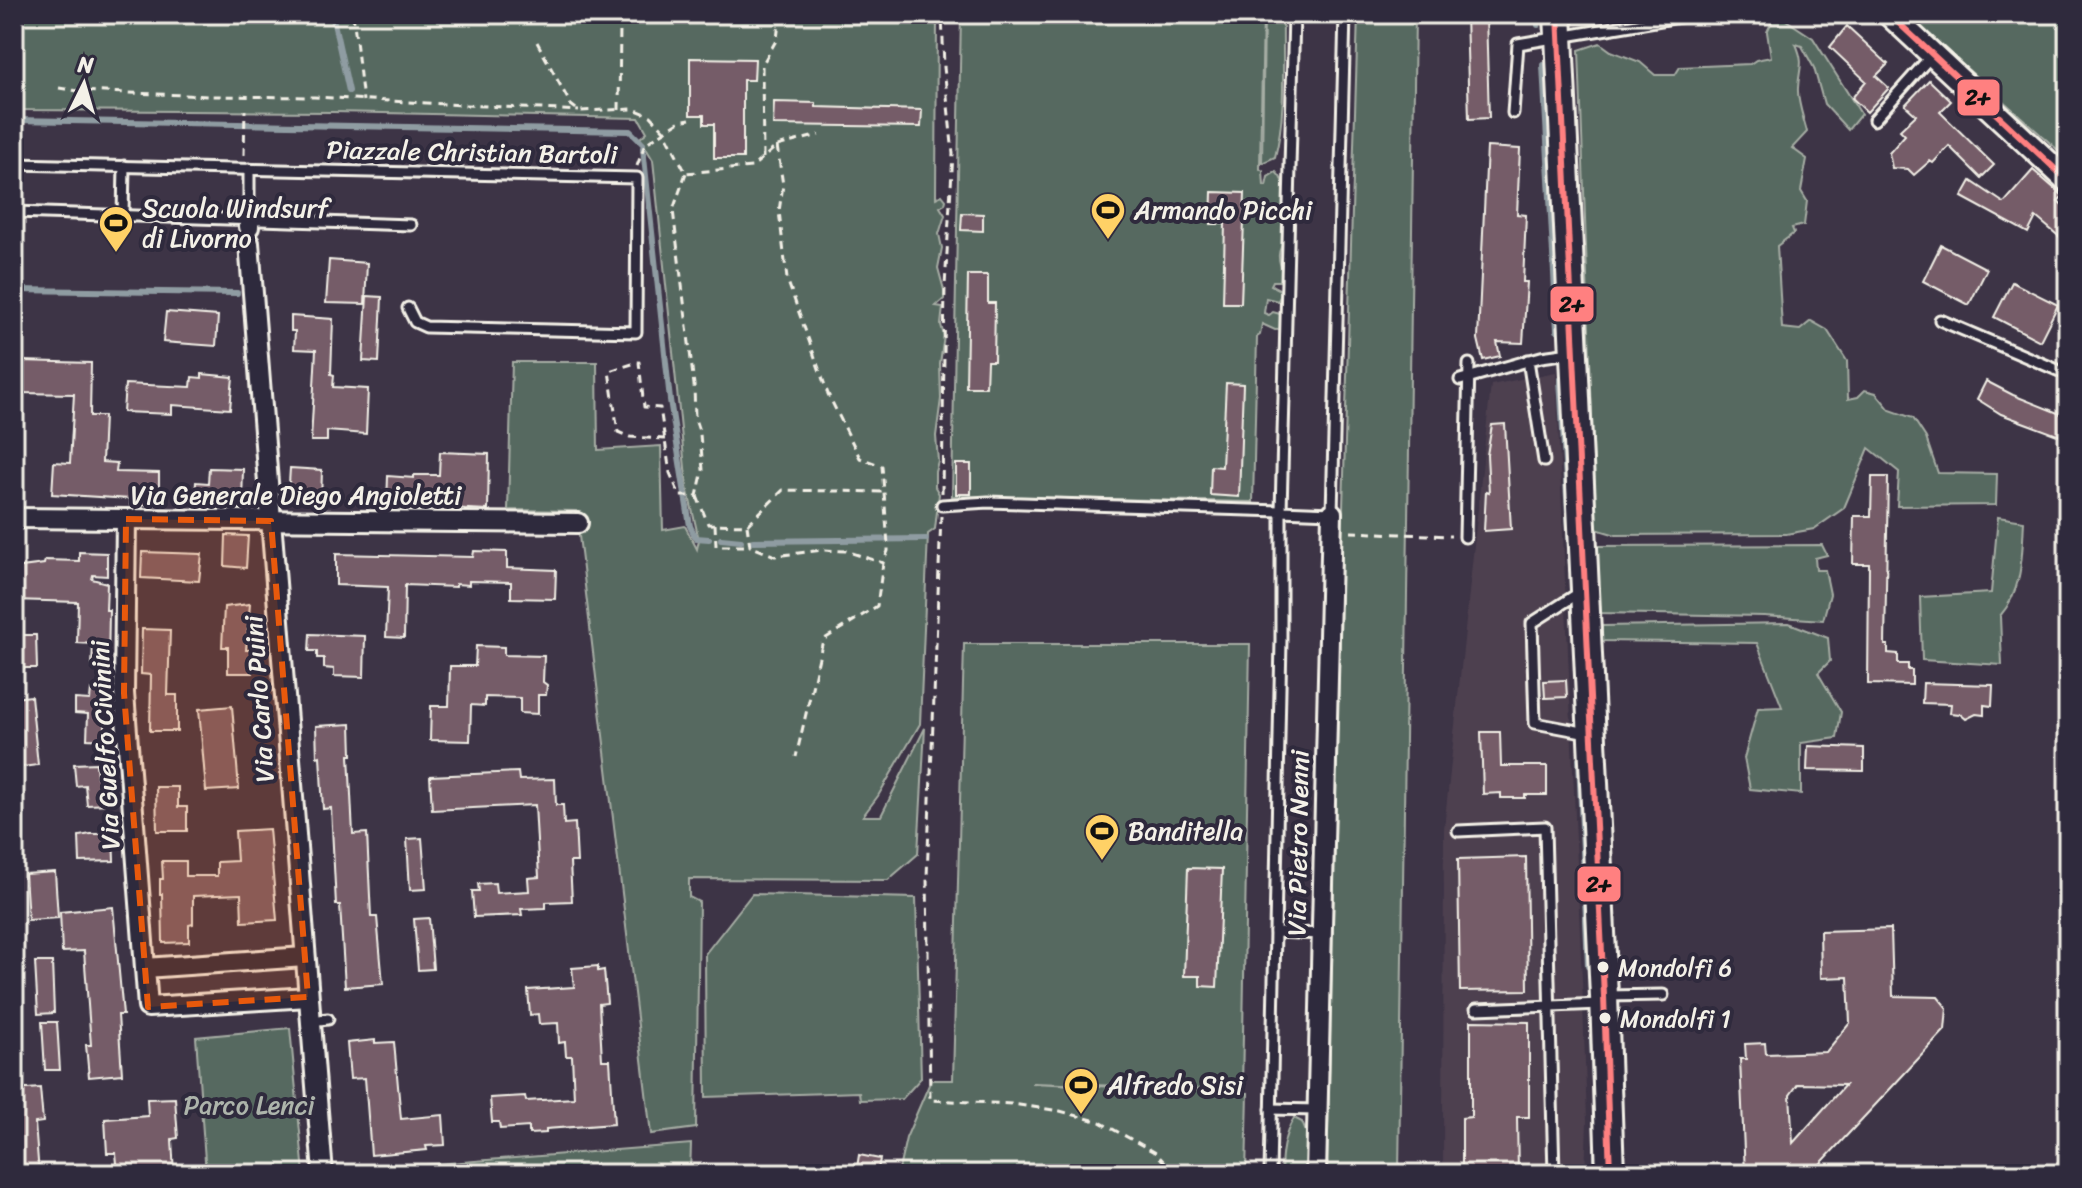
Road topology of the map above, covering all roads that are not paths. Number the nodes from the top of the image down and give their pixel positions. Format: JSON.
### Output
{"nodes":[{"id":1,"x":1294,"y":14,"type":"edge"},
{"id":2,"x":1345,"y":14,"type":"edge"},
{"id":3,"x":1697,"y":14,"type":"edge"},
{"id":4,"x":1889,"y":14,"type":"edge"},
{"id":5,"x":1558,"y":25,"type":"edge"},
{"id":6,"x":1933,"y":54,"type":"junction"},
{"id":7,"x":1513,"y":113,"type":"dead end"},
{"id":8,"x":1874,"y":120,"type":"dead end"},
{"id":9,"x":14,"y":164,"type":"edge"},
{"id":10,"x":124,"y":166,"type":"junction"},
{"id":11,"x":249,"y":169,"type":"junction"},
{"id":12,"x":2068,"y":181,"type":"edge"},
{"id":13,"x":14,"y":212,"type":"edge"},
{"id":14,"x":123,"y":215,"type":"junction"},
{"id":15,"x":411,"y":225,"type":"dead end"},
{"id":16,"x":249,"y":230,"type":"junction"},
{"id":17,"x":408,"y":308,"type":"dead end"},
{"id":18,"x":1940,"y":320,"type":"dead end"},
{"id":19,"x":1540,"y":345,"type":"dead end"},
{"id":20,"x":1573,"y":352,"type":"junction"},
{"id":21,"x":1541,"y":357,"type":"junction"},
{"id":22,"x":1528,"y":360,"type":"junction"},
{"id":23,"x":1469,"y":364,"type":"dead end"},
{"id":24,"x":2066,"y":372,"type":"edge"},
{"id":25,"x":1464,"y":379,"type":"junction"},
{"id":26,"x":1544,"y":461,"type":"dead end"},
{"id":27,"x":942,"y":505,"type":"road end"},
{"id":28,"x":1281,"y":511,"type":"junction"},
{"id":29,"x":25,"y":513,"type":"edge"},
{"id":30,"x":126,"y":519,"type":"junction"},
{"id":31,"x":271,"y":521,"type":"junction"},
{"id":32,"x":1332,"y":522,"type":"junction"},
{"id":33,"x":569,"y":528,"type":"dead end"},
{"id":34,"x":1465,"y":537,"type":"dead end"},
{"id":35,"x":1584,"y":589,"type":"junction"},
{"id":36,"x":1591,"y":734,"type":"junction"},
{"id":37,"x":1458,"y":831,"type":"dead end"},
{"id":38,"x":1275,"y":932,"type":"junction"},
{"id":39,"x":1322,"y":934,"type":"junction"},
{"id":40,"x":305,"y":957,"type":"junction"},
{"id":41,"x":145,"y":968,"type":"junction"},
{"id":42,"x":1663,"y":995,"type":"dead end"},
{"id":43,"x":308,"y":997,"type":"junction"},
{"id":44,"x":1604,"y":1000,"type":"junction"},
{"id":45,"x":1550,"y":1006,"type":"junction"},
{"id":46,"x":1476,"y":1009,"type":"dead end"},
{"id":47,"x":1271,"y":1109,"type":"junction"},
{"id":48,"x":1317,"y":1110,"type":"junction"},
{"id":49,"x":323,"y":1174,"type":"edge"},
{"id":50,"x":1270,"y":1174,"type":"edge"},
{"id":51,"x":1316,"y":1174,"type":"edge"},
{"id":52,"x":1554,"y":1174,"type":"edge"},
{"id":53,"x":1610,"y":1174,"type":"edge"}],
"edges":[{"from":1,"to":28,"type":"lane"},
{"from":2,"to":32,"type":"lane"},
{"from":3,"to":5,"type":"lane"},
{"from":4,"to":6,"type":"street"},
{"from":5,"to":7,"type":"lane"},
{"from":5,"to":20,"type":"main road"},
{"from":6,"to":8,"type":"lane"},
{"from":6,"to":12,"type":"street"},
{"from":9,"to":10,"type":"lane","name":"Piazzale Christian Bartoli"},
{"from":10,"to":11,"type":"lane","name":"Piazzale Christian Bartoli"},
{"from":10,"to":14,"type":"lane"},
{"from":11,"to":16,"type":"lane"},
{"from":11,"to":17,"type":"lane","name":"Piazzale Christian Bartoli"},
{"from":13,"to":14,"type":"lane"},
{"from":14,"to":16,"type":"lane"},
{"from":15,"to":16,"type":"lane"},
{"from":16,"to":31,"type":"street","name":"Via Carlo Puini"},
{"from":18,"to":24,"type":"lane"},
{"from":19,"to":21,"type":"lane"},
{"from":20,"to":21,"type":"lane"},
{"from":20,"to":35,"type":"main road"},
{"from":21,"to":22,"type":"lane"},
{"from":22,"to":25,"type":"lane"},
{"from":22,"to":26,"type":"lane"},
{"from":23,"to":25,"type":"lane"},
{"from":25,"to":34,"type":"lane"},
{"from":27,"to":28,"type":"lane"},
{"from":28,"to":32,"type":"lane"},
{"from":28,"to":38,"type":"lane"},
{"from":29,"to":30,"type":"street","name":"Via Generale Diego Angioletti"},
{"from":30,"to":31,"type":"street","name":"Via Generale Diego Angioletti"},
{"from":30,"to":41,"type":"street","name":"Via Guelfo Civinini"},
{"from":31,"to":33,"type":"street","name":"Via Generale Diego Angioletti"},
{"from":31,"to":40,"type":"street","name":"Via Carlo Puini"},
{"from":32,"to":39,"type":"street","name":"Via Pietro Nenni"},
{"from":35,"to":36,"type":"main road"},
{"from":35,"to":36,"type":"lane"},
{"from":36,"to":44,"type":"main road"},
{"from":37,"to":45,"type":"lane"},
{"from":38,"to":39,"type":"lane"},
{"from":38,"to":47,"type":"lane"},
{"from":39,"to":48,"type":"street","name":"Via Pietro Nenni"},
{"from":40,"to":41,"type":"street"},
{"from":40,"to":43,"type":"street","name":"Via Carlo Puini"},
{"from":41,"to":43,"type":"street","name":"Via Guelfo Civinini"},
{"from":42,"to":44,"type":"lane"},
{"from":43,"to":49,"type":"street","name":"Via Carlo Puini"},
{"from":44,"to":45,"type":"lane"},
{"from":44,"to":53,"type":"main road"},
{"from":45,"to":46,"type":"lane"},
{"from":45,"to":52,"type":"lane"},
{"from":47,"to":48,"type":"lane"},
{"from":47,"to":50,"type":"lane"},
{"from":48,"to":51,"type":"street","name":"Via Pietro Nenni"}]}
